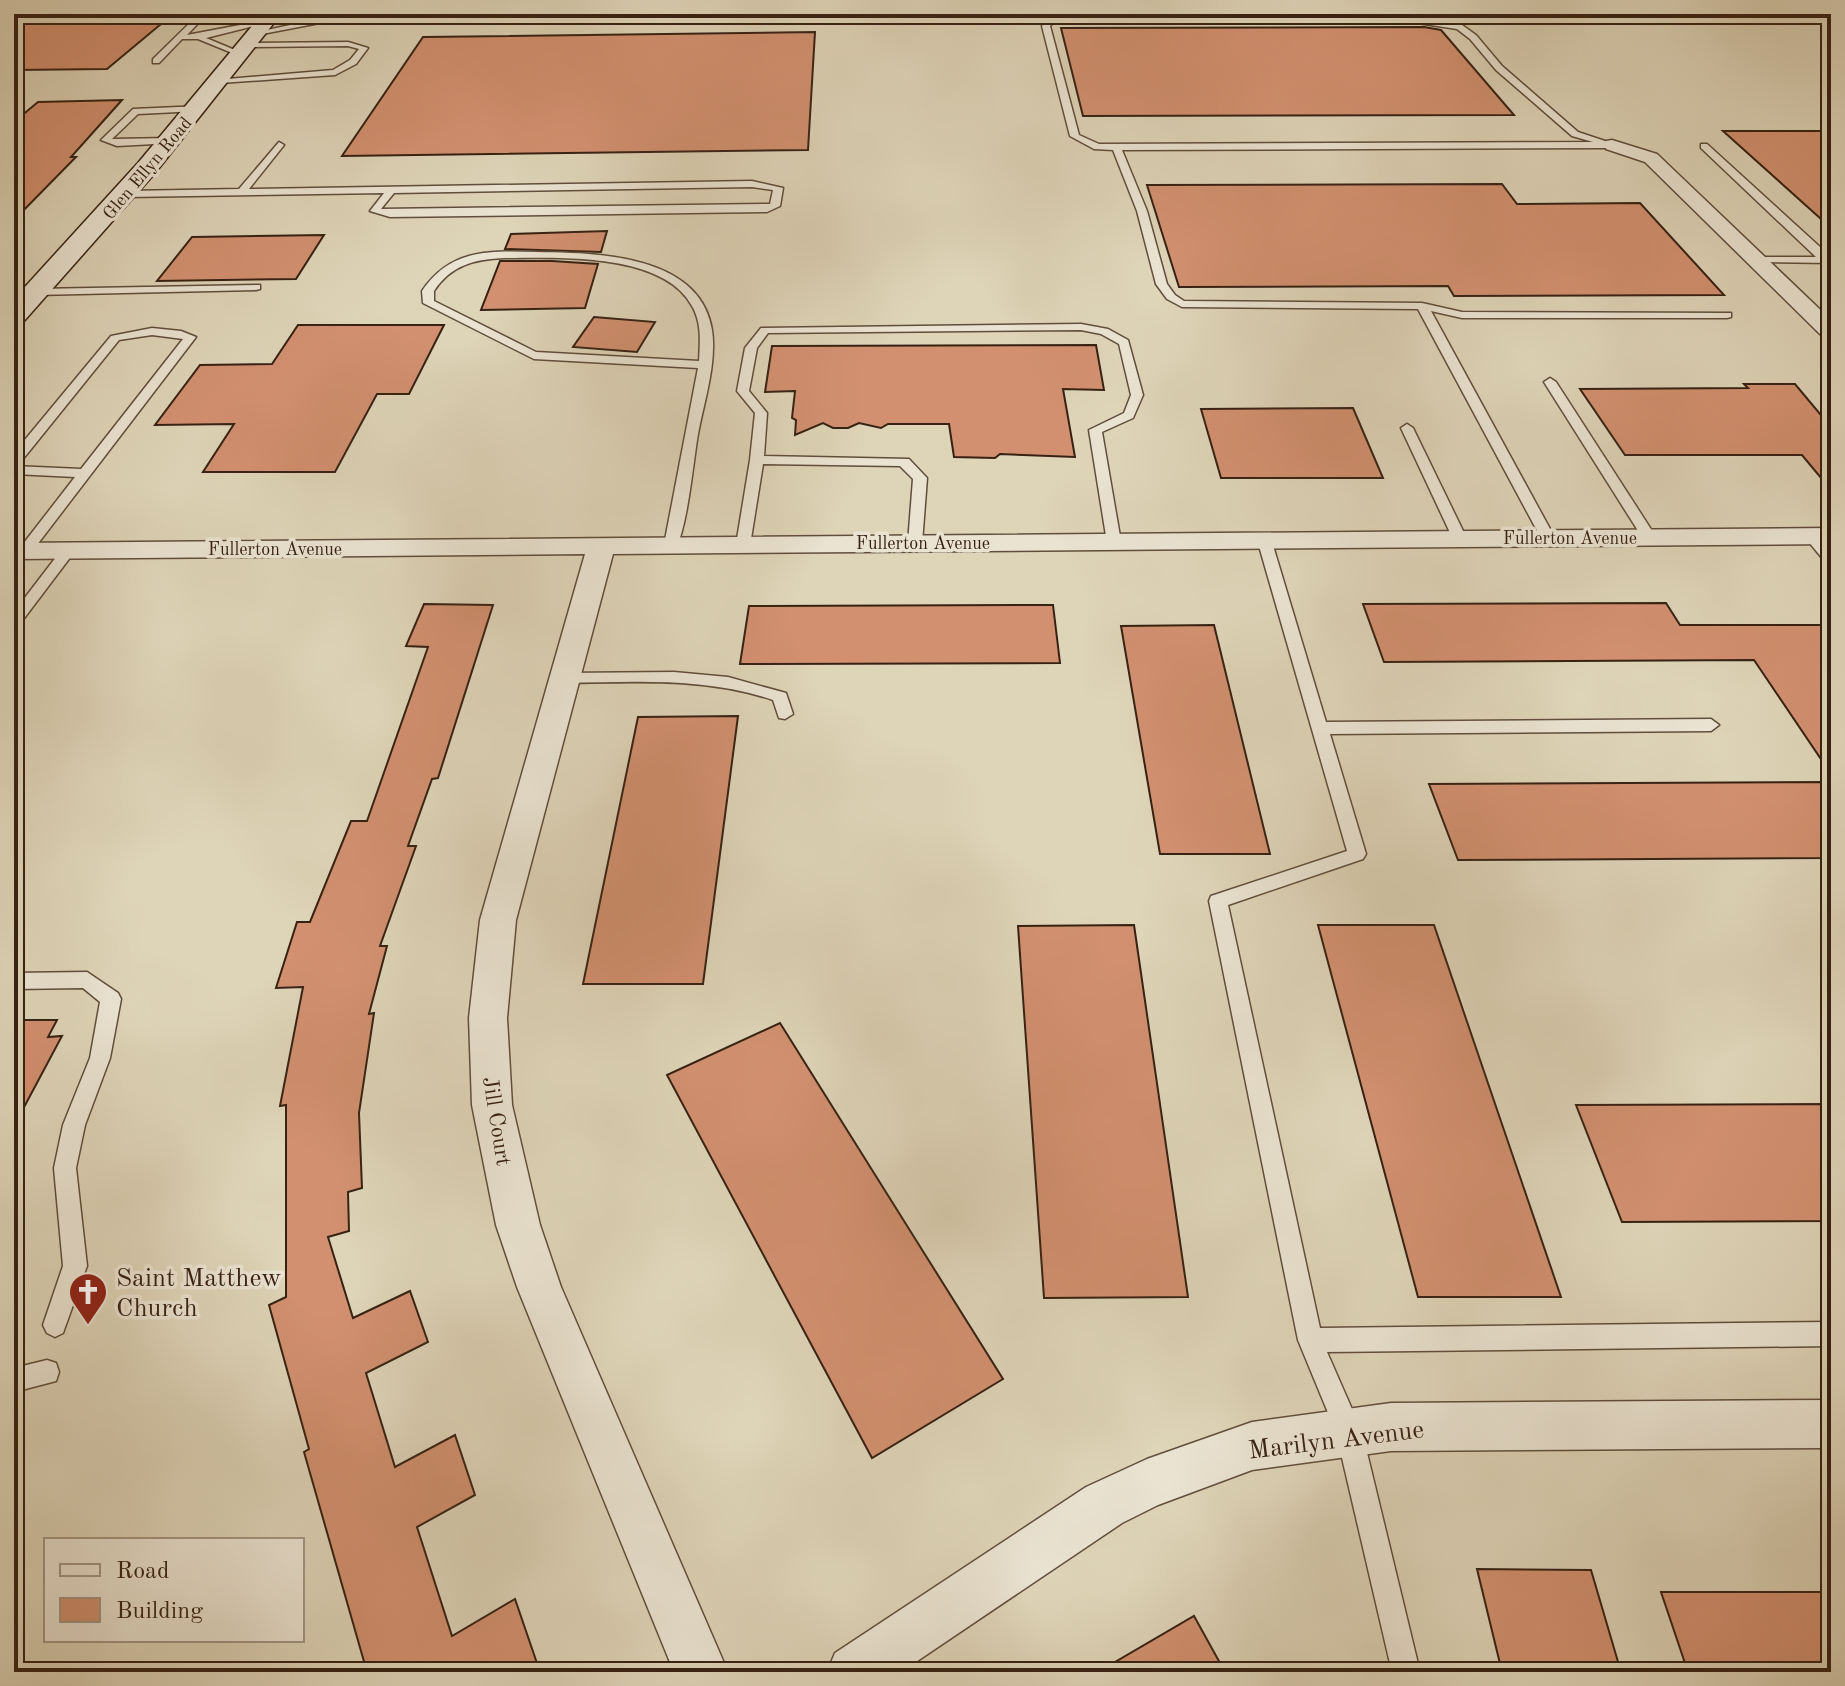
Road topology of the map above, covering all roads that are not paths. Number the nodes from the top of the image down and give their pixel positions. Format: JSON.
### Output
{"nodes":[{"id":1,"x":203,"y":14,"type":"edge"},
{"id":2,"x":306,"y":14,"type":"edge"},
{"id":3,"x":637,"y":14,"type":"edge"},
{"id":4,"x":1078,"y":16,"type":"edge"},
{"id":5,"x":1222,"y":16,"type":"edge"},
{"id":6,"x":337,"y":17,"type":"edge"},
{"id":7,"x":256,"y":34,"type":"edge"},
{"id":8,"x":180,"y":37,"type":"junction"},
{"id":9,"x":198,"y":37,"type":"junction"},
{"id":10,"x":156,"y":61,"type":"dead end"},
{"id":11,"x":220,"y":80,"type":"junction"},
{"id":12,"x":198,"y":108,"type":"junction"},
{"id":13,"x":171,"y":141,"type":"junction"},
{"id":14,"x":279,"y":145,"type":"dead end"},
{"id":15,"x":1612,"y":145,"type":"junction"},
{"id":16,"x":1704,"y":146,"type":"dead end"},
{"id":17,"x":1117,"y":148,"type":"junction"},
{"id":18,"x":390,"y":191,"type":"junction"},
{"id":19,"x":241,"y":193,"type":"junction"},
{"id":20,"x":127,"y":194,"type":"junction"},
{"id":21,"x":1757,"y":260,"type":"junction"},
{"id":22,"x":1828,"y":260,"type":"edge"},
{"id":23,"x":256,"y":287,"type":"dead end"},
{"id":24,"x":36,"y":292,"type":"junction"},
{"id":25,"x":1422,"y":306,"type":"junction"},
{"id":26,"x":14,"y":315,"type":"edge"},
{"id":27,"x":1727,"y":315,"type":"dead end"},
{"id":28,"x":1831,"y":332,"type":"edge"},
{"id":29,"x":705,"y":365,"type":"junction"},
{"id":30,"x":1550,"y":382,"type":"dead end"},
{"id":31,"x":1407,"y":428,"type":"dead end"},
{"id":32,"x":757,"y":460,"type":"junction"},
{"id":33,"x":14,"y":461,"type":"edge"},
{"id":34,"x":14,"y":470,"type":"edge"},
{"id":35,"x":85,"y":473,"type":"junction"},
{"id":36,"x":1821,"y":536,"type":"edge"},
{"id":37,"x":1649,"y":537,"type":"junction"},
{"id":38,"x":1548,"y":538,"type":"junction"},
{"id":39,"x":1264,"y":539,"type":"junction"},
{"id":40,"x":1460,"y":539,"type":"junction"},
{"id":41,"x":1114,"y":542,"type":"junction"},
{"id":42,"x":915,"y":543,"type":"junction"},
{"id":43,"x":671,"y":545,"type":"junction"},
{"id":44,"x":743,"y":545,"type":"junction"},
{"id":45,"x":601,"y":547,"type":"junction"},
{"id":46,"x":20,"y":551,"type":"edge"},
{"id":47,"x":68,"y":551,"type":"junction"},
{"id":48,"x":1831,"y":560,"type":"edge"},
{"id":49,"x":14,"y":622,"type":"edge"},
{"id":50,"x":565,"y":678,"type":"junction"},
{"id":51,"x":785,"y":714,"type":"dead end"},
{"id":52,"x":1711,"y":725,"type":"dead end"},
{"id":53,"x":1321,"y":728,"type":"junction"},
{"id":54,"x":14,"y":981,"type":"edge"},
{"id":55,"x":55,"y":1325,"type":"dead end"},
{"id":56,"x":1831,"y":1334,"type":"edge"},
{"id":57,"x":1310,"y":1340,"type":"junction"},
{"id":58,"x":47,"y":1372,"type":"dead end"},
{"id":59,"x":14,"y":1380,"type":"edge"},
{"id":60,"x":1831,"y":1424,"type":"edge"},
{"id":61,"x":1349,"y":1432,"type":"junction"},
{"id":62,"x":701,"y":1672,"type":"edge"},
{"id":63,"x":854,"y":1672,"type":"edge"},
{"id":64,"x":1406,"y":1672,"type":"edge"}],
"edges":[{"from":1,"to":8,"type":"lane"},
{"from":2,"to":6,"type":"lane"},
{"from":3,"to":6,"type":"lane"},
{"from":4,"to":5,"type":"lane"},
{"from":4,"to":17,"type":"lane"},
{"from":5,"to":15,"type":"lane"},
{"from":6,"to":7,"type":"lane"},
{"from":7,"to":9,"type":"lane"},
{"from":7,"to":9,"type":"lane"},
{"from":7,"to":11,"type":"street","name":"Glen Ellyn Road"},
{"from":7,"to":11,"type":"lane"},
{"from":8,"to":9,"type":"lane"},
{"from":8,"to":10,"type":"lane"},
{"from":11,"to":12,"type":"street","name":"Glen Ellyn Road"},
{"from":12,"to":13,"type":"street","name":"Glen Ellyn Road"},
{"from":12,"to":13,"type":"lane"},
{"from":13,"to":20,"type":"street","name":"Glen Ellyn Road"},
{"from":14,"to":19,"type":"lane"},
{"from":15,"to":17,"type":"lane"},
{"from":15,"to":21,"type":"street"},
{"from":16,"to":22,"type":"lane"},
{"from":17,"to":25,"type":"lane"},
{"from":18,"to":18,"type":"lane"},
{"from":18,"to":19,"type":"lane"},
{"from":19,"to":20,"type":"lane"},
{"from":20,"to":24,"type":"street","name":"Glen Ellyn Road"},
{"from":21,"to":22,"type":"lane"},
{"from":21,"to":28,"type":"street"},
{"from":23,"to":24,"type":"lane"},
{"from":24,"to":26,"type":"street","name":"Glen Ellyn Road"},
{"from":25,"to":27,"type":"lane"},
{"from":25,"to":38,"type":"lane"},
{"from":29,"to":29,"type":"lane"},
{"from":29,"to":43,"type":"lane"},
{"from":30,"to":37,"type":"lane"},
{"from":31,"to":40,"type":"lane"},
{"from":32,"to":41,"type":"lane"},
{"from":32,"to":42,"type":"lane"},
{"from":32,"to":44,"type":"lane"},
{"from":33,"to":35,"type":"lane"},
{"from":34,"to":35,"type":"lane"},
{"from":35,"to":46,"type":"lane"},
{"from":36,"to":37,"type":"street","name":"Fullerton Avenue"},
{"from":36,"to":48,"type":"lane"},
{"from":37,"to":38,"type":"street","name":"Fullerton Avenue"},
{"from":38,"to":40,"type":"street","name":"Fullerton Avenue"},
{"from":39,"to":40,"type":"street","name":"Fullerton Avenue"},
{"from":39,"to":41,"type":"street","name":"Fullerton Avenue"},
{"from":39,"to":53,"type":"lane"},
{"from":41,"to":42,"type":"street","name":"Fullerton Avenue"},
{"from":42,"to":44,"type":"street","name":"Fullerton Avenue"},
{"from":43,"to":44,"type":"street","name":"Fullerton Avenue"},
{"from":43,"to":45,"type":"street","name":"Fullerton Avenue"},
{"from":45,"to":47,"type":"street","name":"Fullerton Avenue"},
{"from":45,"to":50,"type":"street","name":"Jill Court"},
{"from":46,"to":47,"type":"street","name":"Fullerton Avenue"},
{"from":47,"to":49,"type":"lane"},
{"from":50,"to":51,"type":"lane"},
{"from":50,"to":62,"type":"street","name":"Jill Court"},
{"from":52,"to":53,"type":"lane"},
{"from":53,"to":57,"type":"lane"},
{"from":54,"to":55,"type":"lane"},
{"from":56,"to":57,"type":"lane"},
{"from":57,"to":61,"type":"lane"},
{"from":58,"to":59,"type":"lane"},
{"from":60,"to":61,"type":"street","name":"Marilyn Avenue"},
{"from":61,"to":63,"type":"street","name":"Marilyn Avenue"},
{"from":61,"to":64,"type":"lane"}]}
